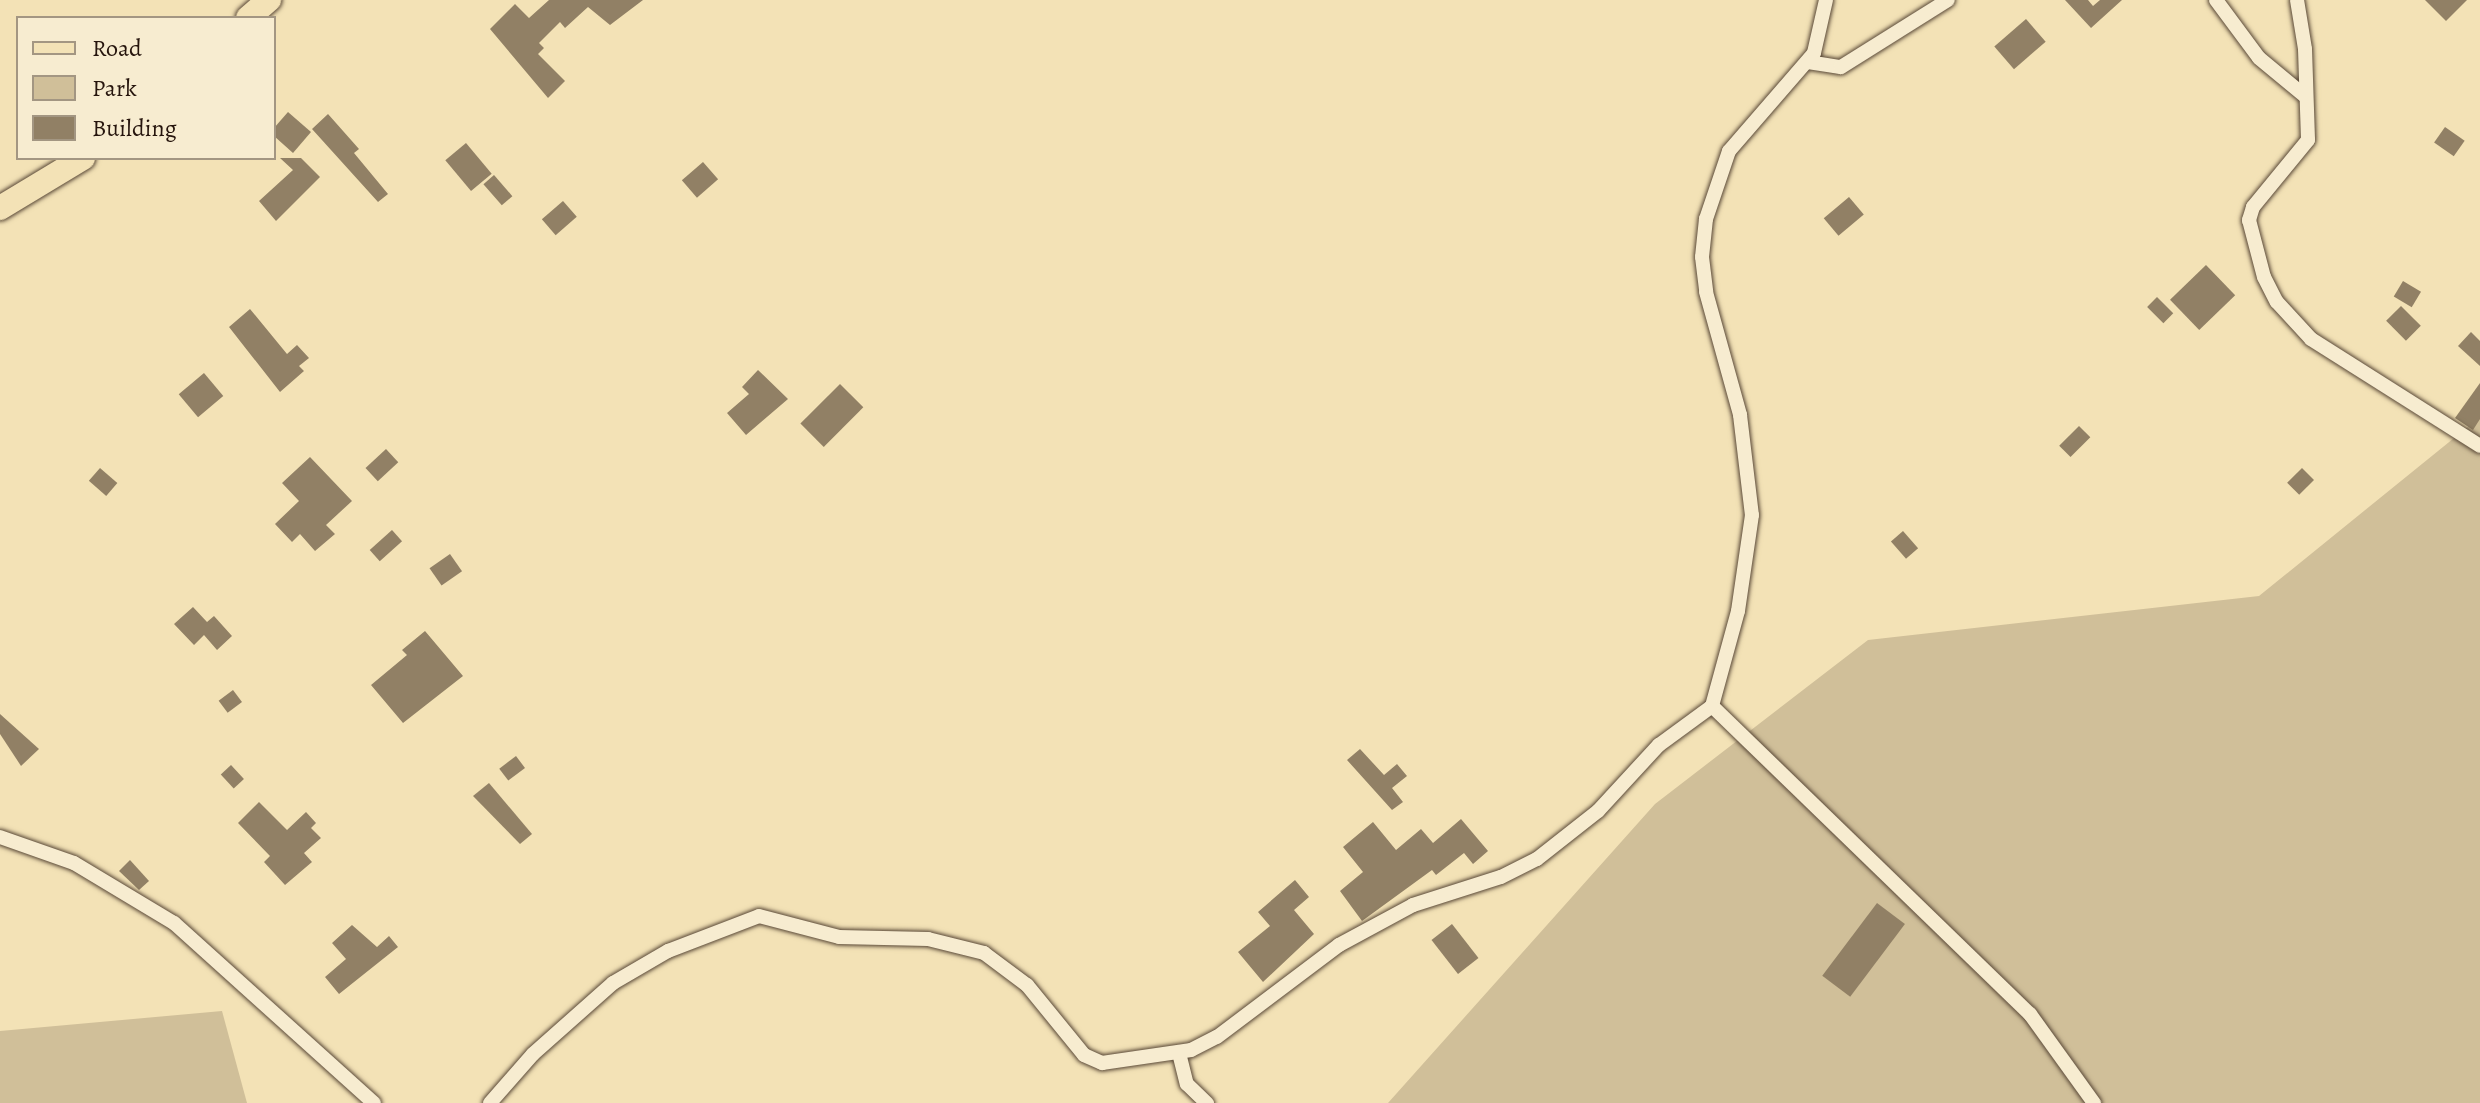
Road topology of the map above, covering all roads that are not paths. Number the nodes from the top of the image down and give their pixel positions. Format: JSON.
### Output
{"nodes":[{"id":1,"x":269,"y":0,"type":"edge"},
{"id":2,"x":1826,"y":0,"type":"edge"},
{"id":3,"x":1948,"y":0,"type":"edge"},
{"id":4,"x":2216,"y":0,"type":"edge"},
{"id":5,"x":2297,"y":0,"type":"edge"},
{"id":6,"x":250,"y":16,"type":"edge"},
{"id":7,"x":1808,"y":62,"type":"junction"},
{"id":8,"x":2306,"y":97,"type":"junction"},
{"id":9,"x":80,"y":160,"type":"edge"},
{"id":10,"x":0,"y":208,"type":"edge"},
{"id":11,"x":2480,"y":446,"type":"edge"},
{"id":12,"x":1712,"y":706,"type":"junction"},
{"id":13,"x":0,"y":837,"type":"edge"},
{"id":14,"x":1179,"y":1053,"type":"junction"},
{"id":15,"x":374,"y":1103,"type":"edge"},
{"id":16,"x":490,"y":1103,"type":"edge"},
{"id":17,"x":1207,"y":1103,"type":"edge"},
{"id":18,"x":2094,"y":1103,"type":"edge"}],
"edges":[{"from":1,"to":6,"type":"main road"},
{"from":2,"to":7,"type":"street"},
{"from":3,"to":7,"type":"street"},
{"from":4,"to":8,"type":"street"},
{"from":5,"to":8,"type":"street"},
{"from":7,"to":12,"type":"street"},
{"from":8,"to":11,"type":"street"},
{"from":9,"to":10,"type":"main road"},
{"from":12,"to":14,"type":"street"},
{"from":12,"to":18,"type":"street"},
{"from":13,"to":15,"type":"street"},
{"from":14,"to":16,"type":"street"},
{"from":14,"to":17,"type":"street"}]}
